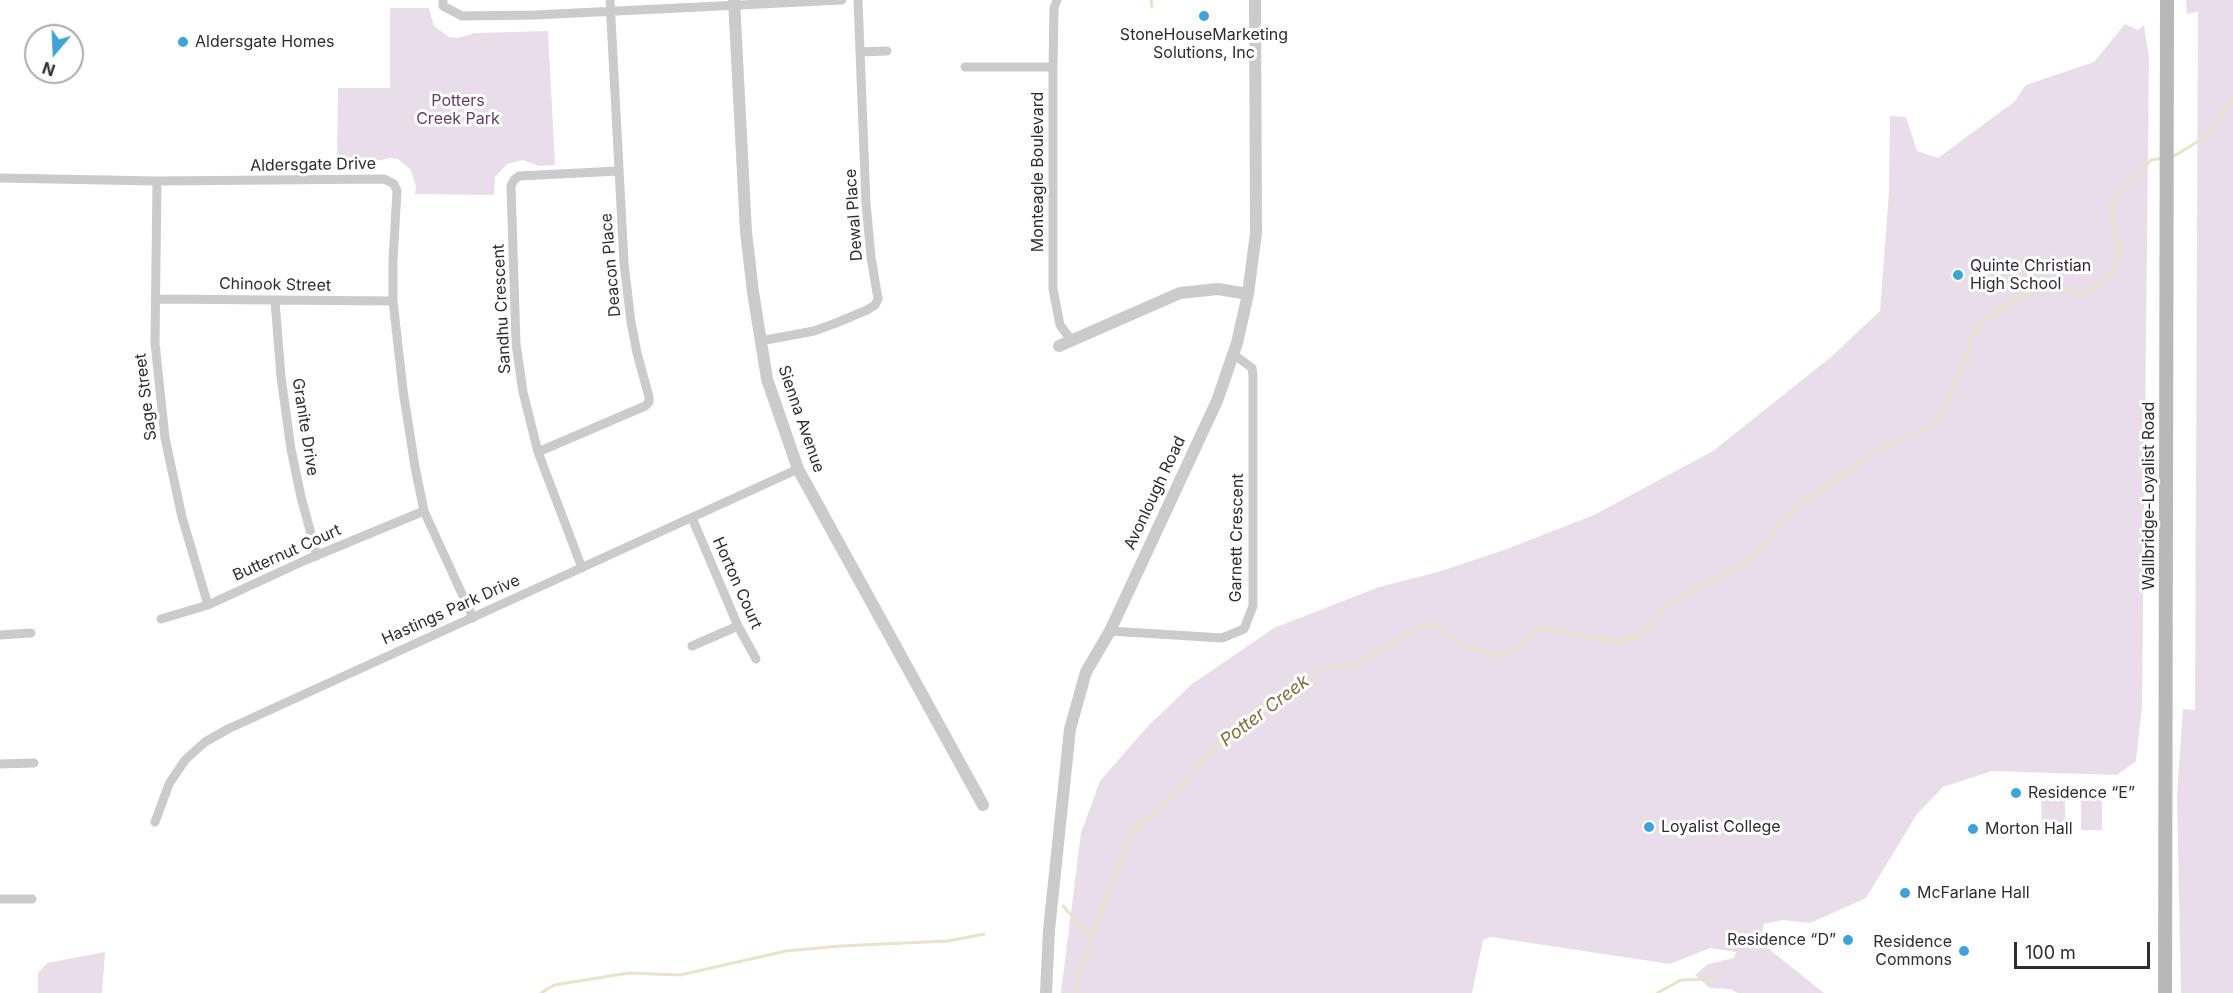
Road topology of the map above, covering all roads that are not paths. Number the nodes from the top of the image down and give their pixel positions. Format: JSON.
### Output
{"nodes":[{"id":1,"x":443,"y":0,"type":"edge"},
{"id":2,"x":610,"y":0,"type":"edge"},
{"id":3,"x":842,"y":0,"type":"edge"},
{"id":4,"x":858,"y":0,"type":"edge"},
{"id":5,"x":1057,"y":0,"type":"edge"},
{"id":6,"x":1255,"y":0,"type":"edge"},
{"id":7,"x":2167,"y":0,"type":"edge"},
{"id":8,"x":734,"y":3,"type":"edge"},
{"id":9,"x":610,"y":11,"type":"junction"},
{"id":10,"x":887,"y":51,"type":"dead end"},
{"id":11,"x":860,"y":52,"type":"junction"},
{"id":12,"x":965,"y":67,"type":"dead end"},
{"id":13,"x":1053,"y":67,"type":"junction"},
{"id":14,"x":618,"y":171,"type":"junction"},
{"id":15,"x":0,"y":178,"type":"edge"},
{"id":16,"x":157,"y":181,"type":"junction"},
{"id":17,"x":1248,"y":294,"type":"junction"},
{"id":18,"x":156,"y":299,"type":"junction"},
{"id":19,"x":275,"y":301,"type":"junction"},
{"id":20,"x":393,"y":301,"type":"junction"},
{"id":21,"x":1071,"y":340,"type":"junction"},
{"id":22,"x":760,"y":341,"type":"junction"},
{"id":23,"x":1059,"y":346,"type":"dead end"},
{"id":24,"x":1233,"y":354,"type":"junction"},
{"id":25,"x":538,"y":453,"type":"junction"},
{"id":26,"x":798,"y":469,"type":"junction"},
{"id":27,"x":424,"y":511,"type":"junction"},
{"id":28,"x":692,"y":518,"type":"junction"},
{"id":29,"x":317,"y":556,"type":"junction"},
{"id":30,"x":582,"y":568,"type":"junction"},
{"id":31,"x":208,"y":605,"type":"junction"},
{"id":32,"x":473,"y":618,"type":"junction"},
{"id":33,"x":161,"y":620,"type":"dead end"},
{"id":34,"x":738,"y":626,"type":"junction"},
{"id":35,"x":1110,"y":631,"type":"junction"},
{"id":36,"x":31,"y":633,"type":"dead end"},
{"id":37,"x":0,"y":634,"type":"edge"},
{"id":38,"x":692,"y":646,"type":"dead end"},
{"id":39,"x":756,"y":659,"type":"dead end"},
{"id":40,"x":34,"y":763,"type":"dead end"},
{"id":41,"x":0,"y":764,"type":"edge"},
{"id":42,"x":983,"y":805,"type":"dead end"},
{"id":43,"x":155,"y":822,"type":"dead end"},
{"id":44,"x":0,"y":899,"type":"edge"},
{"id":45,"x":32,"y":899,"type":"dead end"},
{"id":46,"x":1046,"y":993,"type":"edge"},
{"id":47,"x":2165,"y":993,"type":"edge"}],
"edges":[{"from":1,"to":9,"type":"street"},
{"from":2,"to":9,"type":"street","name":"Deacon Place"},
{"from":3,"to":8,"type":"street"},
{"from":4,"to":11,"type":"street","name":"Dewal Place"},
{"from":5,"to":13,"type":"street","name":"Monteagle Boulevard"},
{"from":6,"to":17,"type":"street","name":"Avonlough Road"},
{"from":7,"to":47,"type":"main road","name":"Wallbridge-Loyalist Road"},
{"from":8,"to":9,"type":"street"},
{"from":8,"to":22,"type":"street","name":"Sienna Avenue"},
{"from":9,"to":14,"type":"street","name":"Deacon Place"},
{"from":10,"to":11,"type":"street"},
{"from":11,"to":22,"type":"street","name":"Dewal Place"},
{"from":12,"to":13,"type":"street"},
{"from":13,"to":21,"type":"street","name":"Monteagle Boulevard"},
{"from":14,"to":25,"type":"street","name":"Deacon Place"},
{"from":14,"to":25,"type":"street","name":"Sandhu Crescent"},
{"from":15,"to":16,"type":"street","name":"Aldersgate Drive"},
{"from":16,"to":18,"type":"street","name":"Sage Street"},
{"from":16,"to":20,"type":"street","name":"Aldersgate Drive"},
{"from":17,"to":21,"type":"street"},
{"from":17,"to":24,"type":"street","name":"Avonlough Road"},
{"from":18,"to":19,"type":"street","name":"Chinook Street"},
{"from":18,"to":31,"type":"street","name":"Sage Street"},
{"from":19,"to":20,"type":"street","name":"Chinook Street"},
{"from":19,"to":29,"type":"street","name":"Granite Drive"},
{"from":20,"to":27,"type":"street","name":"Aldersgate Drive"},
{"from":21,"to":23,"type":"street"},
{"from":22,"to":26,"type":"street","name":"Sienna Avenue"},
{"from":24,"to":35,"type":"street","name":"Avonlough Road"},
{"from":24,"to":35,"type":"street","name":"Garnett Crescent"},
{"from":25,"to":30,"type":"street","name":"Sandhu Crescent"},
{"from":26,"to":28,"type":"street","name":"Hastings Park Drive"},
{"from":26,"to":42,"type":"street","name":"Sienna Avenue"},
{"from":27,"to":29,"type":"street","name":"Butternut Court"},
{"from":27,"to":32,"type":"street","name":"Aldersgate Drive"},
{"from":28,"to":30,"type":"street","name":"Hastings Park Drive"},
{"from":28,"to":34,"type":"street","name":"Horton Court"},
{"from":29,"to":31,"type":"street","name":"Butternut Court"},
{"from":30,"to":32,"type":"street","name":"Hastings Park Drive"},
{"from":31,"to":33,"type":"street","name":"Butternut Court"},
{"from":32,"to":43,"type":"street","name":"Hastings Park Drive"},
{"from":34,"to":38,"type":"street"},
{"from":34,"to":39,"type":"street","name":"Horton Court"},
{"from":35,"to":46,"type":"street","name":"Avonlough Road"},
{"from":36,"to":37,"type":"street"},
{"from":40,"to":41,"type":"street"},
{"from":44,"to":45,"type":"street"}]}
